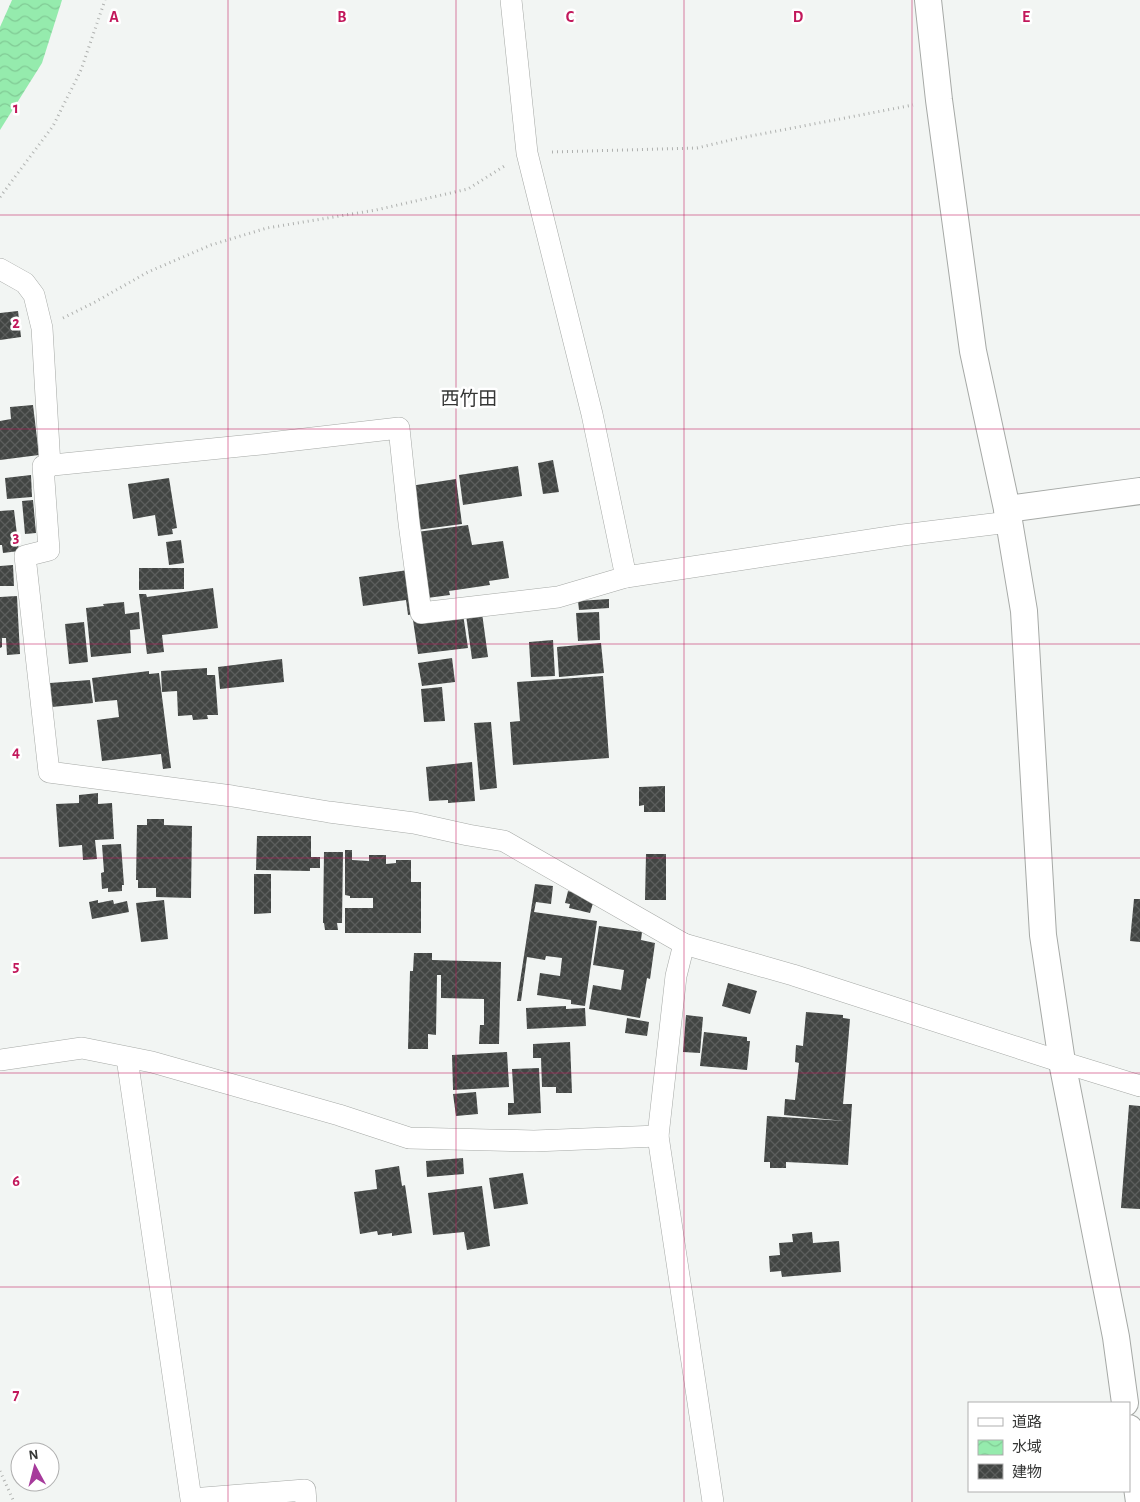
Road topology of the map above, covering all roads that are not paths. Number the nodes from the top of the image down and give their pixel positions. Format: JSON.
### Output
{"nodes":[{"id":1,"x":510,"y":0,"type":"edge"},
{"id":2,"x":928,"y":0,"type":"edge"},
{"id":3,"x":0,"y":269,"type":"edge"},
{"id":4,"x":50,"y":466,"type":"junction"},
{"id":5,"x":1140,"y":491,"type":"edge"},
{"id":6,"x":1008,"y":515,"type":"junction"},
{"id":7,"x":626,"y":577,"type":"junction"},
{"id":8,"x":684,"y":944,"type":"junction"},
{"id":9,"x":127,"y":1058,"type":"junction"},
{"id":10,"x":0,"y":1060,"type":"edge"},
{"id":11,"x":1062,"y":1062,"type":"junction"},
{"id":12,"x":1140,"y":1086,"type":"edge"},
{"id":13,"x":658,"y":1136,"type":"junction"},
{"id":14,"x":1125,"y":1402,"type":"edge"},
{"id":15,"x":1130,"y":1435,"type":"edge"},
{"id":16,"x":306,"y":1502,"type":"edge"},
{"id":17,"x":714,"y":1502,"type":"edge"},
{"id":18,"x":1140,"y":1502,"type":"edge"}],
"edges":[{"from":1,"to":7,"type":"street"},
{"from":2,"to":6,"type":"street"},
{"from":3,"to":4,"type":"street"},
{"from":4,"to":7,"type":"street"},
{"from":4,"to":8,"type":"street"},
{"from":5,"to":6,"type":"street"},
{"from":6,"to":7,"type":"street"},
{"from":6,"to":11,"type":"street"},
{"from":8,"to":11,"type":"street"},
{"from":8,"to":13,"type":"street"},
{"from":9,"to":10,"type":"street"},
{"from":9,"to":13,"type":"street"},
{"from":9,"to":16,"type":"street"},
{"from":11,"to":12,"type":"street"},
{"from":11,"to":14,"type":"street"},
{"from":13,"to":17,"type":"street"},
{"from":15,"to":18,"type":"street"}]}
